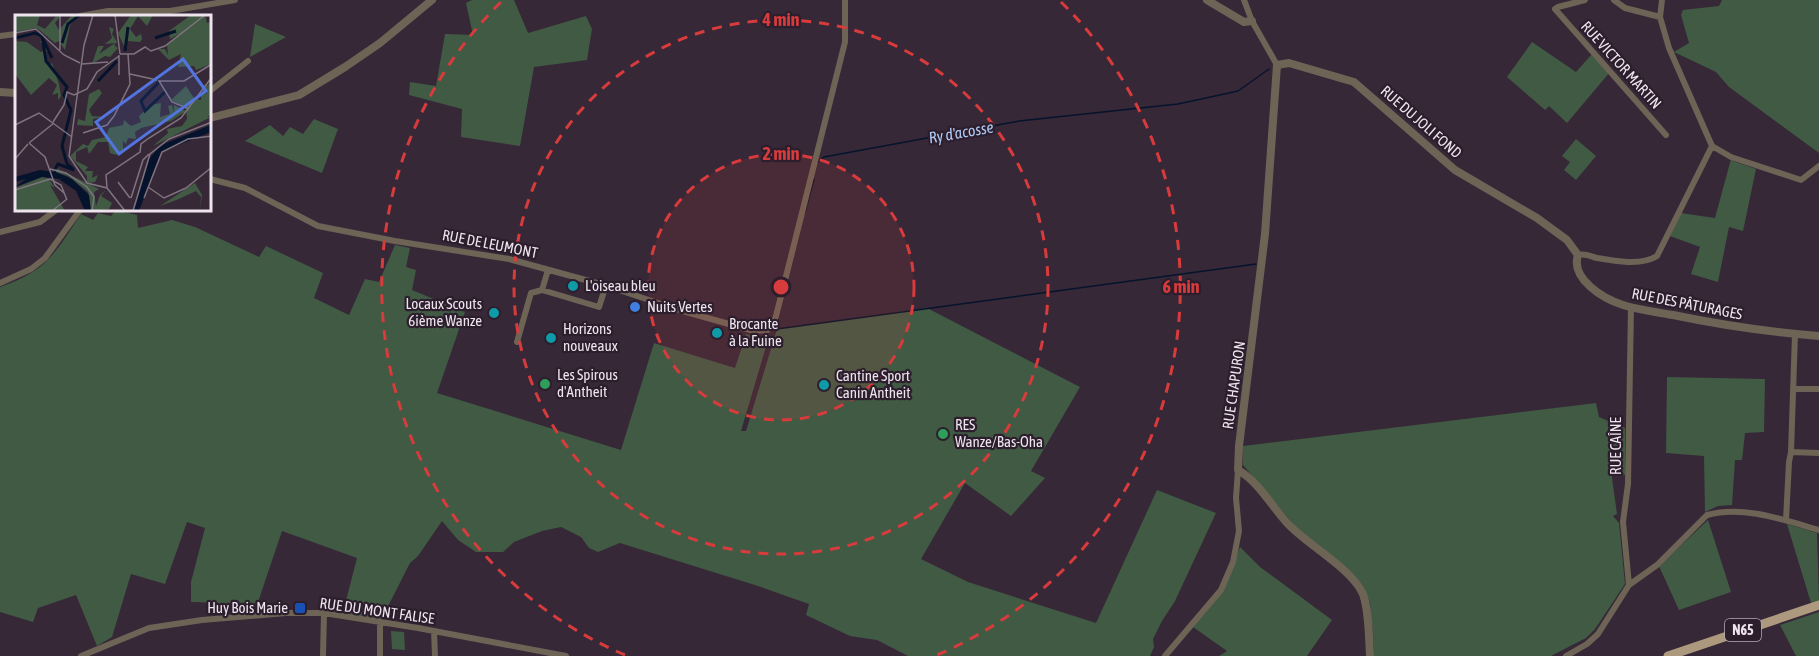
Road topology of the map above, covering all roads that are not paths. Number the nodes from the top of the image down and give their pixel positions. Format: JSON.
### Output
{"nodes":[{"id":1,"x":235,"y":0,"type":"edge"},
{"id":2,"x":432,"y":0,"type":"edge"},
{"id":3,"x":845,"y":0,"type":"edge"},
{"id":4,"x":1207,"y":0,"type":"edge"},
{"id":5,"x":1244,"y":0,"type":"edge"},
{"id":6,"x":1585,"y":0,"type":"edge"},
{"id":7,"x":1614,"y":0,"type":"edge"},
{"id":8,"x":1662,"y":0,"type":"edge"},
{"id":9,"x":86,"y":15,"type":"edge"},
{"id":10,"x":1660,"y":17,"type":"junction"},
{"id":11,"x":1252,"y":21,"type":"junction"},
{"id":12,"x":15,"y":34,"type":"edge"},
{"id":13,"x":0,"y":36,"type":"edge"},
{"id":14,"x":248,"y":61,"type":"dead end"},
{"id":15,"x":1277,"y":65,"type":"junction"},
{"id":16,"x":212,"y":89,"type":"edge"},
{"id":17,"x":0,"y":92,"type":"edge"},
{"id":18,"x":15,"y":93,"type":"edge"},
{"id":19,"x":212,"y":117,"type":"edge"},
{"id":20,"x":1666,"y":135,"type":"dead end"},
{"id":21,"x":1712,"y":146,"type":"junction"},
{"id":22,"x":1819,"y":166,"type":"edge"},
{"id":23,"x":212,"y":180,"type":"edge"},
{"id":24,"x":53,"y":212,"type":"edge"},
{"id":25,"x":79,"y":212,"type":"edge"},
{"id":26,"x":0,"y":232,"type":"edge"},
{"id":27,"x":1578,"y":255,"type":"junction"},
{"id":28,"x":548,"y":270,"type":"junction"},
{"id":29,"x":0,"y":282,"type":"edge"},
{"id":30,"x":606,"y":285,"type":"junction"},
{"id":31,"x":542,"y":290,"type":"junction"},
{"id":32,"x":1631,"y":307,"type":"junction"},
{"id":33,"x":1795,"y":334,"type":"junction"},
{"id":34,"x":1819,"y":336,"type":"edge"},
{"id":35,"x":517,"y":342,"type":"dead end"},
{"id":36,"x":1793,"y":389,"type":"junction"},
{"id":37,"x":1819,"y":389,"type":"edge"},
{"id":38,"x":1791,"y":452,"type":"junction"},
{"id":39,"x":1819,"y":453,"type":"edge"},
{"id":40,"x":1238,"y":470,"type":"junction"},
{"id":41,"x":1786,"y":520,"type":"junction"},
{"id":42,"x":1819,"y":530,"type":"edge"},
{"id":43,"x":1629,"y":585,"type":"junction"},
{"id":44,"x":1819,"y":605,"type":"edge"},
{"id":45,"x":324,"y":613,"type":"junction"},
{"id":46,"x":380,"y":622,"type":"junction"},
{"id":47,"x":434,"y":631,"type":"junction"},
{"id":48,"x":81,"y":656,"type":"edge"},
{"id":49,"x":323,"y":656,"type":"edge"},
{"id":50,"x":380,"y":656,"type":"edge"},
{"id":51,"x":435,"y":656,"type":"edge"},
{"id":52,"x":566,"y":656,"type":"edge"},
{"id":53,"x":1165,"y":656,"type":"edge"},
{"id":54,"x":1370,"y":656,"type":"edge"},
{"id":55,"x":1566,"y":656,"type":"edge"},
{"id":56,"x":1668,"y":656,"type":"edge"}],
"edges":[{"from":1,"to":9,"type":"street"},
{"from":2,"to":19,"type":"street"},
{"from":3,"to":30,"type":"street","name":"RUE DE LEUMONT"},
{"from":4,"to":11,"type":"street"},
{"from":5,"to":11,"type":"street"},
{"from":6,"to":20,"type":"street","name":"RUE VICTOR MARTIN"},
{"from":7,"to":10,"type":"street"},
{"from":8,"to":10,"type":"street"},
{"from":10,"to":21,"type":"street"},
{"from":11,"to":15,"type":"street"},
{"from":12,"to":13,"type":"street"},
{"from":14,"to":16,"type":"street"},
{"from":15,"to":27,"type":"street","name":"RUE DU JOLI FOND"},
{"from":15,"to":40,"type":"street","name":"RUE CHAPURON"},
{"from":17,"to":18,"type":"street"},
{"from":21,"to":22,"type":"street"},
{"from":21,"to":27,"type":"street"},
{"from":23,"to":28,"type":"street","name":"RUE DE LEUMONT"},
{"from":24,"to":26,"type":"street"},
{"from":25,"to":29,"type":"street"},
{"from":27,"to":32,"type":"street","name":"RUE DES PÂTURAGES"},
{"from":28,"to":30,"type":"street","name":"RUE DE LEUMONT"},
{"from":28,"to":31,"type":"street"},
{"from":30,"to":31,"type":"street"},
{"from":31,"to":35,"type":"street"},
{"from":32,"to":33,"type":"street","name":"RUE DES PÂTURAGES"},
{"from":32,"to":43,"type":"street","name":"RUE CAÎNE"},
{"from":33,"to":34,"type":"street","name":"RUE DES PÂTURAGES"},
{"from":33,"to":36,"type":"street"},
{"from":36,"to":37,"type":"street"},
{"from":36,"to":38,"type":"street"},
{"from":38,"to":39,"type":"street"},
{"from":38,"to":41,"type":"street"},
{"from":40,"to":53,"type":"street"},
{"from":40,"to":54,"type":"street"},
{"from":41,"to":42,"type":"street"},
{"from":41,"to":43,"type":"street"},
{"from":43,"to":55,"type":"street"},
{"from":44,"to":56,"type":"main road","number":"N65"},
{"from":45,"to":46,"type":"street","name":"RUE DU MONT FALISE"},
{"from":45,"to":48,"type":"street","name":"RUE DU MONT FALISE"},
{"from":45,"to":49,"type":"street"},
{"from":46,"to":47,"type":"street","name":"RUE DU MONT FALISE"},
{"from":46,"to":50,"type":"street"},
{"from":47,"to":51,"type":"street"},
{"from":47,"to":52,"type":"street","name":"RUE DU MONT FALISE"}]}
